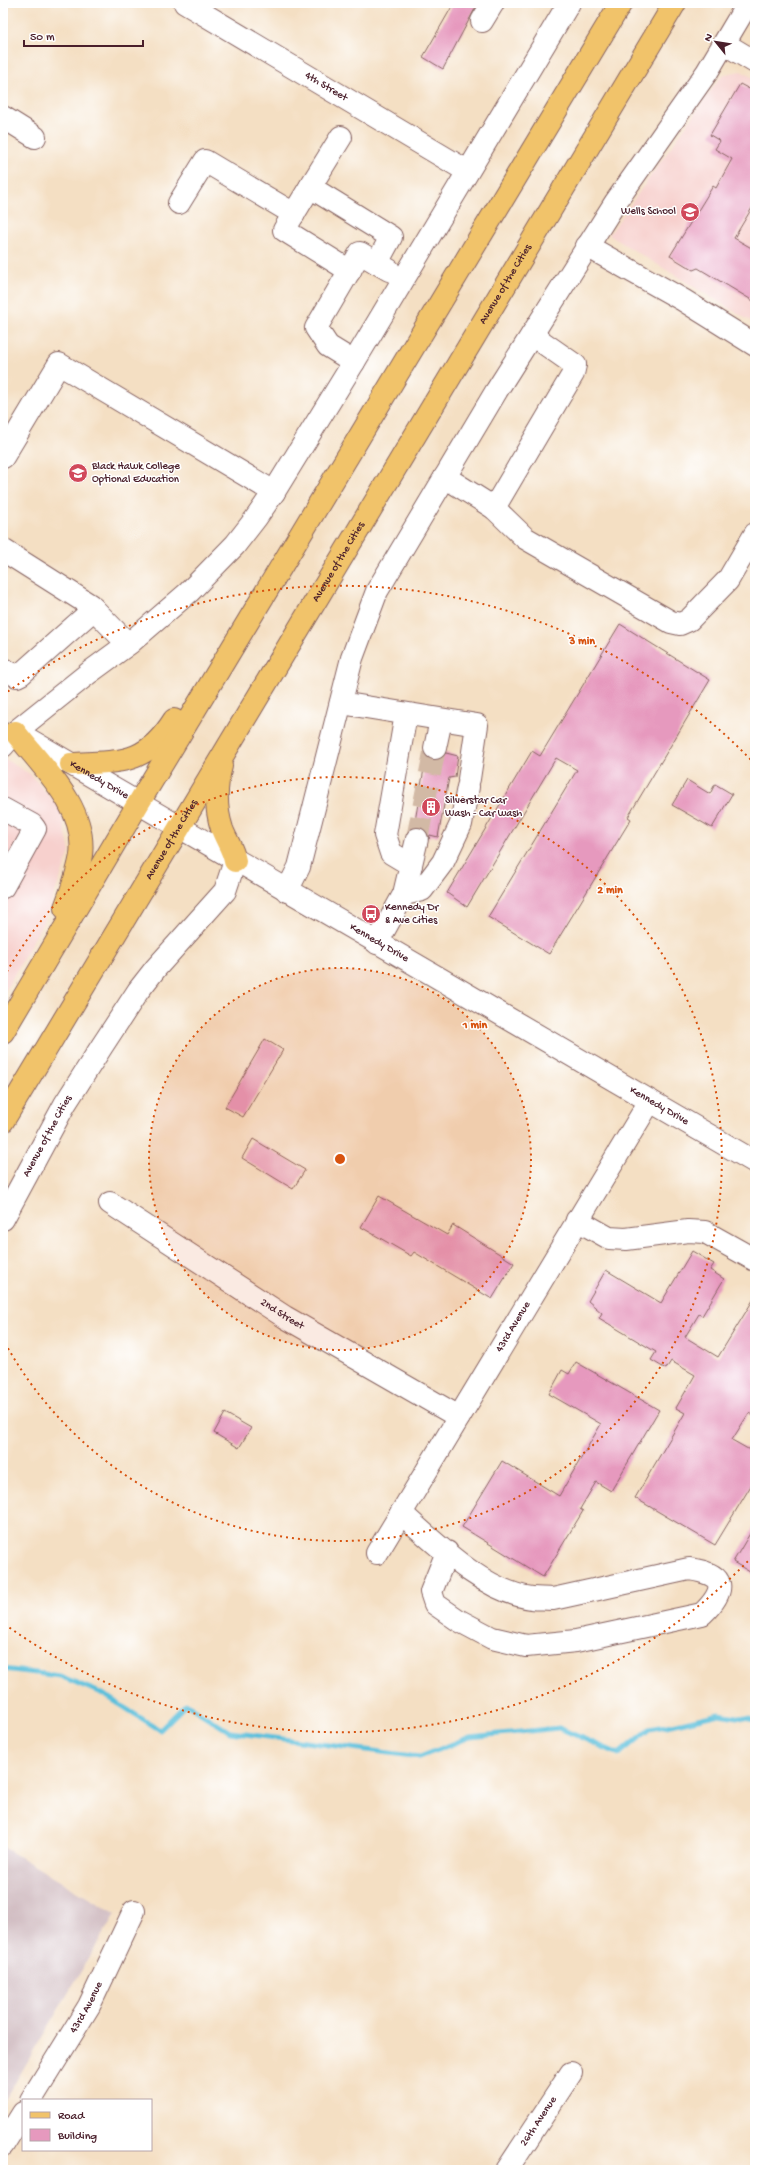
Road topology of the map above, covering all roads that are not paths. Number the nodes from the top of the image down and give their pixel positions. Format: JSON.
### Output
{"nodes":[{"id":1,"x":185,"y":3,"type":"edge"},
{"id":2,"x":569,"y":3,"type":"edge"},
{"id":3,"x":621,"y":3,"type":"edge"},
{"id":4,"x":676,"y":3,"type":"edge"},
{"id":5,"x":748,"y":3,"type":"edge"},
{"id":6,"x":725,"y":44,"type":"junction"},
{"id":7,"x":755,"y":62,"type":"edge"},
{"id":8,"x":3,"y":117,"type":"edge"},
{"id":9,"x":35,"y":137,"type":"dead end"},
{"id":10,"x":341,"y":137,"type":"dead end"},
{"id":11,"x":467,"y":171,"type":"junction"},
{"id":12,"x":310,"y":187,"type":"junction"},
{"id":13,"x":179,"y":203,"type":"dead end"},
{"id":14,"x":294,"y":214,"type":"junction"},
{"id":15,"x":587,"y":246,"type":"junction"},
{"id":16,"x":377,"y":263,"type":"junction"},
{"id":17,"x":350,"y":271,"type":"junction"},
{"id":18,"x":403,"y":278,"type":"junction"},
{"id":19,"x":532,"y":335,"type":"junction"},
{"id":20,"x":755,"y":345,"type":"edge"},
{"id":21,"x":354,"y":362,"type":"junction"},
{"id":22,"x":3,"y":457,"type":"edge"},
{"id":23,"x":346,"y":459,"type":"junction"},
{"id":24,"x":445,"y":477,"type":"junction"},
{"id":25,"x":274,"y":492,"type":"junction"},
{"id":26,"x":494,"y":508,"type":"junction"},
{"id":27,"x":755,"y":534,"type":"edge"},
{"id":28,"x":3,"y":550,"type":"edge"},
{"id":29,"x":94,"y":609,"type":"junction"},
{"id":30,"x":128,"y":644,"type":"junction"},
{"id":31,"x":10,"y":672,"type":"edge"},
{"id":32,"x":341,"y":703,"type":"junction"},
{"id":33,"x":406,"y":714,"type":"junction"},
{"id":34,"x":441,"y":720,"type":"junction"},
{"id":35,"x":7,"y":734,"type":"edge"},
{"id":36,"x":436,"y":748,"type":"tunnel mouth"},
{"id":37,"x":226,"y":750,"type":"junction"},
{"id":38,"x":70,"y":764,"type":"junction"},
{"id":39,"x":138,"y":804,"type":"junction"},
{"id":40,"x":3,"y":809,"type":"edge"},
{"id":41,"x":179,"y":828,"type":"junction"},
{"id":42,"x":417,"y":839,"type":"tunnel mouth"},
{"id":43,"x":234,"y":861,"type":"junction"},
{"id":44,"x":411,"y":865,"type":"junction"},
{"id":45,"x":3,"y":887,"type":"edge"},
{"id":46,"x":288,"y":891,"type":"junction"},
{"id":47,"x":404,"y":894,"type":"junction"},
{"id":48,"x":377,"y":943,"type":"junction"},
{"id":49,"x":37,"y":974,"type":"junction"},
{"id":50,"x":3,"y":1032,"type":"edge"},
{"id":51,"x":650,"y":1100,"type":"junction"},
{"id":52,"x":3,"y":1121,"type":"edge"},
{"id":53,"x":755,"y":1162,"type":"edge"},
{"id":54,"x":110,"y":1203,"type":"dead end"},
{"id":55,"x":3,"y":1219,"type":"edge"},
{"id":56,"x":577,"y":1220,"type":"junction"},
{"id":57,"x":755,"y":1260,"type":"edge"},
{"id":58,"x":459,"y":1417,"type":"junction"},
{"id":59,"x":401,"y":1514,"type":"junction"},
{"id":60,"x":447,"y":1552,"type":"junction"},
{"id":61,"x":377,"y":1553,"type":"dead end"},
{"id":62,"x":134,"y":1911,"type":"dead end"},
{"id":63,"x":571,"y":2073,"type":"dead end"},
{"id":64,"x":32,"y":2099,"type":"edge"},
{"id":65,"x":22,"y":2115,"type":"edge"},
{"id":66,"x":3,"y":2145,"type":"edge"},
{"id":67,"x":507,"y":2170,"type":"edge"}],
"edges":[{"from":1,"to":11,"type":"street","name":"4th Street"},
{"from":2,"to":11,"type":"street"},
{"from":3,"to":23,"type":"main road"},
{"from":4,"to":37,"type":"main road","name":"Avenue of the Cities"},
{"from":5,"to":6,"type":"street"},
{"from":6,"to":7,"type":"street"},
{"from":6,"to":15,"type":"street"},
{"from":8,"to":9,"type":"street"},
{"from":10,"to":12,"type":"street"},
{"from":11,"to":18,"type":"street"},
{"from":12,"to":14,"type":"street"},
{"from":12,"to":16,"type":"street"},
{"from":13,"to":14,"type":"street"},
{"from":14,"to":17,"type":"street"},
{"from":15,"to":19,"type":"street"},
{"from":15,"to":20,"type":"street"},
{"from":16,"to":17,"type":"street"},
{"from":16,"to":18,"type":"street"},
{"from":17,"to":21,"type":"street"},
{"from":18,"to":21,"type":"street"},
{"from":19,"to":24,"type":"street"},
{"from":19,"to":26,"type":"street"},
{"from":21,"to":25,"type":"street"},
{"from":22,"to":25,"type":"street"},
{"from":23,"to":38,"type":"main road"},
{"from":23,"to":39,"type":"main road"},
{"from":24,"to":26,"type":"street"},
{"from":24,"to":32,"type":"street"},
{"from":25,"to":30,"type":"street"},
{"from":26,"to":27,"type":"street"},
{"from":28,"to":29,"type":"street"},
{"from":29,"to":30,"type":"street"},
{"from":29,"to":31,"type":"street"},
{"from":30,"to":35,"type":"street"},
{"from":32,"to":33,"type":"street"},
{"from":32,"to":46,"type":"street"},
{"from":33,"to":34,"type":"street"},
{"from":33,"to":44,"type":"street"},
{"from":34,"to":36,"type":"street"},
{"from":34,"to":47,"type":"street"},
{"from":35,"to":38,"type":"street","name":"Kennedy Drive"},
{"from":35,"to":49,"type":"main road"},
{"from":37,"to":41,"type":"main road","name":"Avenue of the Cities"},
{"from":37,"to":43,"type":"main road"},
{"from":38,"to":39,"type":"street","name":"Kennedy Drive"},
{"from":39,"to":41,"type":"street","name":"Kennedy Drive"},
{"from":39,"to":49,"type":"main road"},
{"from":40,"to":45,"type":"street"},
{"from":41,"to":43,"type":"street","name":"Kennedy Drive"},
{"from":41,"to":52,"type":"main road","name":"Avenue of the Cities"},
{"from":42,"to":44,"type":"street"},
{"from":43,"to":46,"type":"street","name":"Kennedy Drive"},
{"from":43,"to":55,"type":"street","name":"Avenue of the Cities"},
{"from":44,"to":47,"type":"street"},
{"from":46,"to":48,"type":"street","name":"Kennedy Drive"},
{"from":47,"to":48,"type":"street"},
{"from":48,"to":51,"type":"street","name":"Kennedy Drive"},
{"from":49,"to":50,"type":"main road"},
{"from":51,"to":53,"type":"street","name":"Kennedy Drive"},
{"from":51,"to":56,"type":"street","name":"43rd Avenue"},
{"from":54,"to":58,"type":"street","name":"2nd Street"},
{"from":56,"to":57,"type":"street"},
{"from":56,"to":58,"type":"street","name":"43rd Avenue"},
{"from":58,"to":59,"type":"street","name":"43rd Avenue"},
{"from":59,"to":60,"type":"street"},
{"from":59,"to":61,"type":"street","name":"43rd Avenue"},
{"from":60,"to":60,"type":"street"},
{"from":62,"to":64,"type":"street","name":"43rd Avenue"},
{"from":63,"to":67,"type":"street","name":"26th Avenue"},
{"from":65,"to":66,"type":"street"}]}
